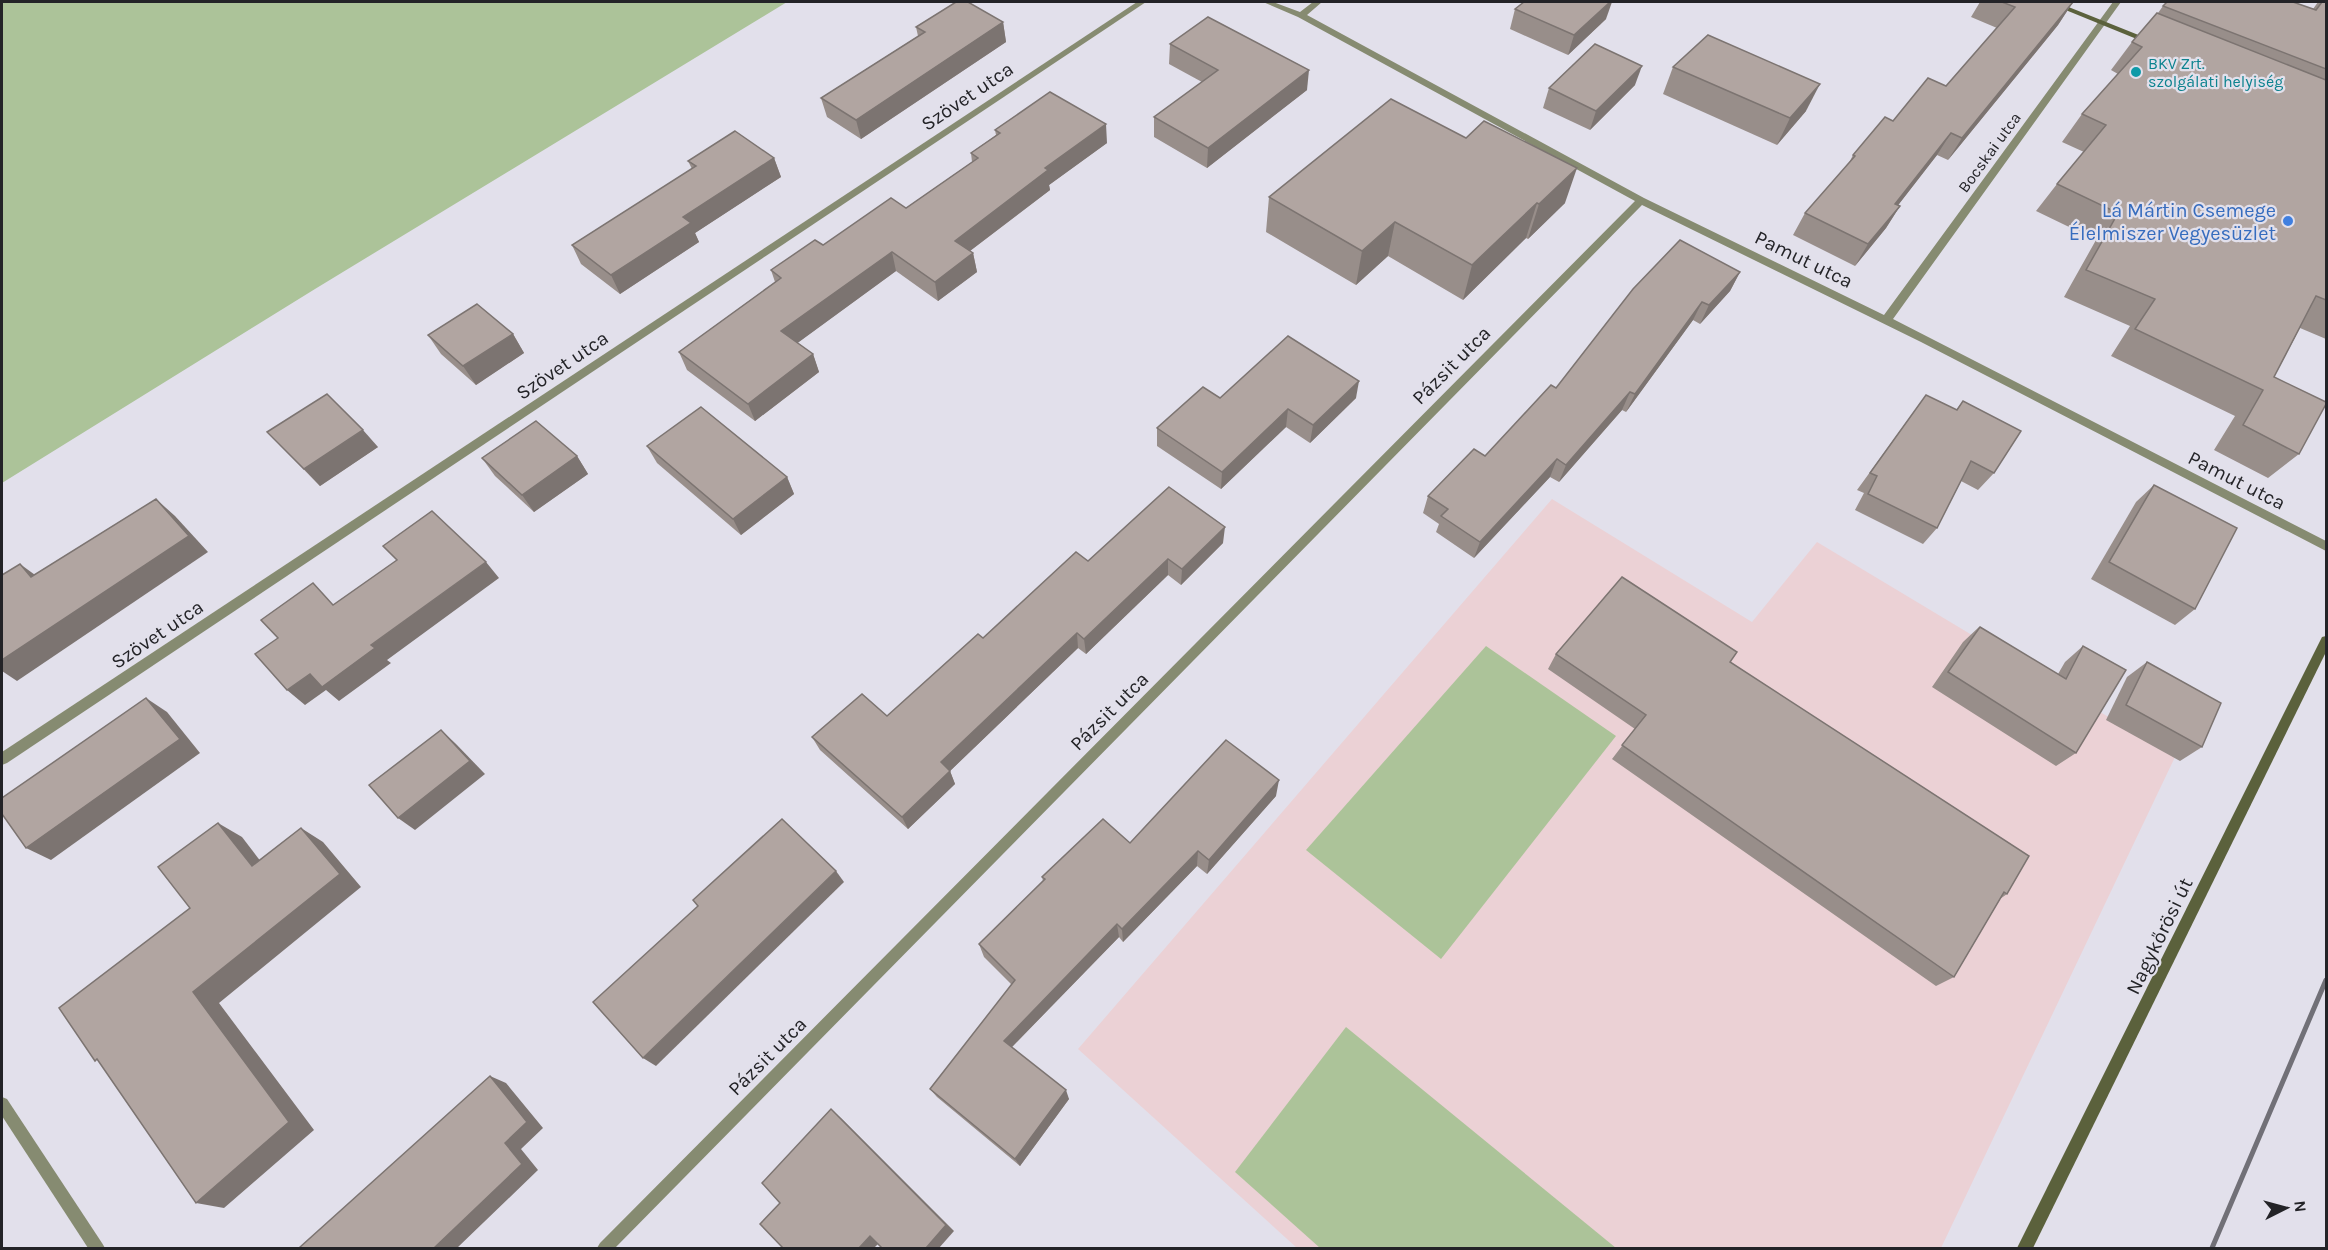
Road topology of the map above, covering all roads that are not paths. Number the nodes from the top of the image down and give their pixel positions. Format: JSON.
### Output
{"nodes":[{"id":1,"x":1142,"y":2,"type":"edge"},
{"id":2,"x":1267,"y":2,"type":"edge"},
{"id":3,"x":1318,"y":2,"type":"edge"},
{"id":4,"x":2050,"y":2,"type":"edge"},
{"id":5,"x":2117,"y":2,"type":"edge"},
{"id":6,"x":1300,"y":15,"type":"junction"},
{"id":7,"x":2102,"y":22,"type":"junction"},
{"id":8,"x":2166,"y":48,"type":"edge"},
{"id":9,"x":1641,"y":200,"type":"junction"},
{"id":10,"x":1886,"y":320,"type":"junction"},
{"id":11,"x":2326,"y":546,"type":"edge"},
{"id":12,"x":2326,"y":640,"type":"edge"},
{"id":13,"x":2,"y":759,"type":"edge"},
{"id":14,"x":2,"y":1104,"type":"edge"},
{"id":15,"x":97,"y":1248,"type":"edge"},
{"id":16,"x":605,"y":1248,"type":"edge"},
{"id":17,"x":2025,"y":1248,"type":"edge"}],
"edges":[{"from":1,"to":13,"type":"street","name":"Szövet utca"},
{"from":2,"to":6,"type":"street","name":"Pamut utca"},
{"from":3,"to":6,"type":"street"},
{"from":4,"to":7,"type":"main road"},
{"from":5,"to":7,"type":"street","name":"Bocskai utca"},
{"from":6,"to":9,"type":"street","name":"Pamut utca"},
{"from":7,"to":8,"type":"main road"},
{"from":7,"to":10,"type":"street","name":"Bocskai utca"},
{"from":9,"to":10,"type":"street","name":"Pamut utca"},
{"from":9,"to":16,"type":"street","name":"Pázsit utca"},
{"from":10,"to":11,"type":"street","name":"Pamut utca"},
{"from":12,"to":17,"type":"main road","name":"Nagykőrösi út"},
{"from":14,"to":15,"type":"street"}]}
